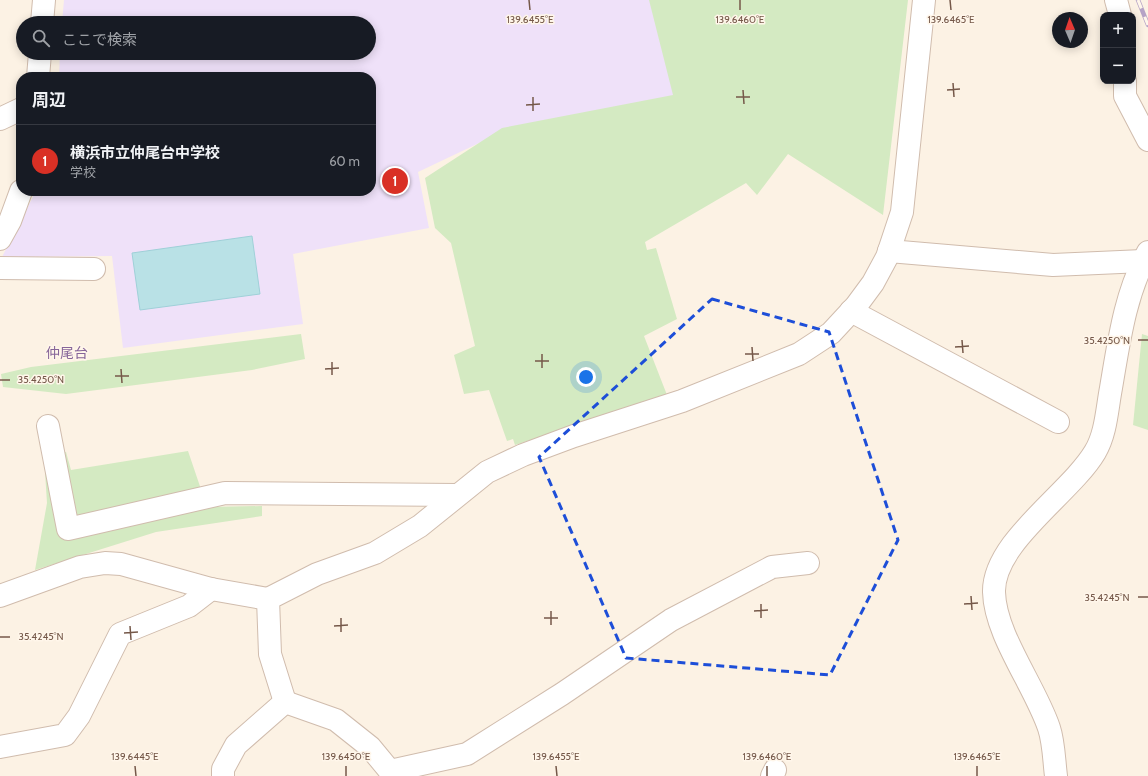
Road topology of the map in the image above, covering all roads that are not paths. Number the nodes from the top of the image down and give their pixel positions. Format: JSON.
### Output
{"nodes":[{"id":1,"x":44,"y":0,"type":"edge"},
{"id":2,"x":924,"y":0,"type":"edge"},
{"id":3,"x":1116,"y":0,"type":"edge"},
{"id":4,"x":1119,"y":12,"type":"edge"},
{"id":5,"x":43,"y":16,"type":"edge"},
{"id":6,"x":39,"y":60,"type":"edge"},
{"id":7,"x":38,"y":72,"type":"edge"},
{"id":8,"x":1125,"y":84,"type":"edge"},
{"id":9,"x":16,"y":111,"type":"edge"},
{"id":10,"x":0,"y":119,"type":"edge"},
{"id":11,"x":1148,"y":140,"type":"edge"},
{"id":12,"x":19,"y":196,"type":"edge"},
{"id":13,"x":0,"y":239,"type":"edge"},
{"id":14,"x":889,"y":251,"type":"junction"},
{"id":15,"x":1146,"y":256,"type":"edge"},
{"id":16,"x":0,"y":268,"type":"edge"},
{"id":17,"x":94,"y":269,"type":"dead end"},
{"id":18,"x":851,"y":311,"type":"junction"},
{"id":19,"x":1058,"y":422,"type":"dead end"},
{"id":20,"x":48,"y":426,"type":"dead end"},
{"id":21,"x":457,"y":495,"type":"junction"},
{"id":22,"x":808,"y":563,"type":"dead end"},
{"id":23,"x":211,"y":589,"type":"junction"},
{"id":24,"x":0,"y":596,"type":"edge"},
{"id":25,"x":268,"y":599,"type":"junction"},
{"id":26,"x":286,"y":702,"type":"junction"},
{"id":27,"x":0,"y":747,"type":"edge"},
{"id":28,"x":392,"y":774,"type":"edge"},
{"id":29,"x":223,"y":776,"type":"edge"},
{"id":30,"x":1056,"y":776,"type":"edge"}],
"edges":[{"from":1,"to":5,"type":"street"},
{"from":2,"to":14,"type":"street"},
{"from":3,"to":4,"type":"street"},
{"from":6,"to":7,"type":"street"},
{"from":8,"to":11,"type":"street"},
{"from":9,"to":10,"type":"street"},
{"from":12,"to":13,"type":"street"},
{"from":14,"to":15,"type":"street"},
{"from":14,"to":18,"type":"street"},
{"from":15,"to":30,"type":"street"},
{"from":16,"to":17,"type":"street"},
{"from":18,"to":19,"type":"street"},
{"from":18,"to":21,"type":"street"},
{"from":20,"to":21,"type":"street"},
{"from":21,"to":25,"type":"street"},
{"from":22,"to":28,"type":"street"},
{"from":23,"to":24,"type":"street"},
{"from":23,"to":25,"type":"street"},
{"from":23,"to":27,"type":"street"},
{"from":25,"to":26,"type":"street"},
{"from":26,"to":28,"type":"street"},
{"from":26,"to":29,"type":"street"}]}
